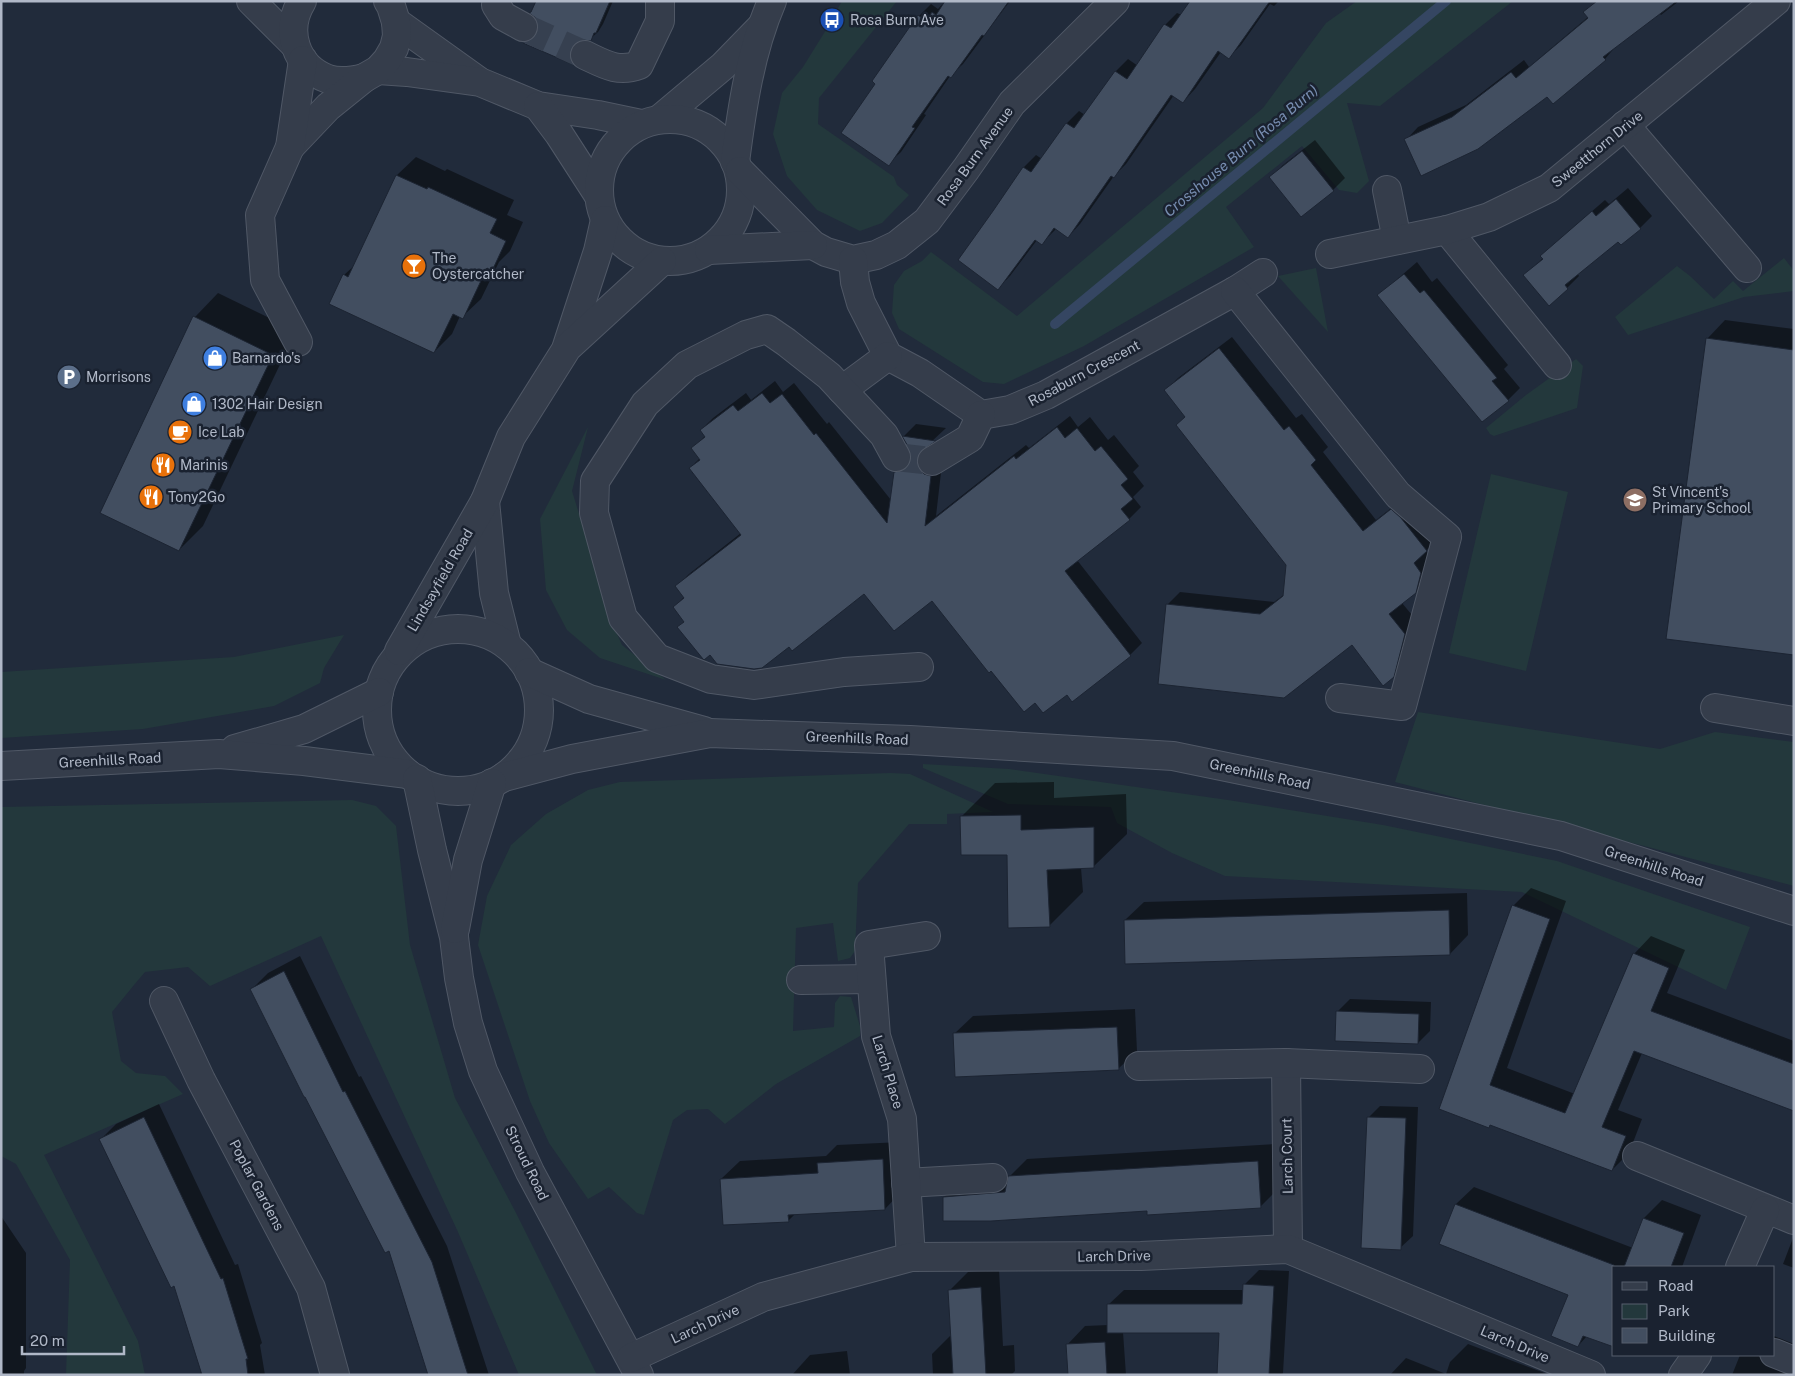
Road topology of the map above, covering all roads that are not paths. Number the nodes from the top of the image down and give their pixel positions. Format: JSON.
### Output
{"nodes":[{"id":1,"x":251,"y":1,"type":"edge"},
{"id":2,"x":302,"y":1,"type":"edge"},
{"id":3,"x":497,"y":1,"type":"edge"},
{"id":4,"x":660,"y":1,"type":"edge"},
{"id":5,"x":772,"y":1,"type":"edge"},
{"id":6,"x":1115,"y":1,"type":"edge"},
{"id":7,"x":1776,"y":1,"type":"edge"},
{"id":8,"x":392,"y":8,"type":"edge"},
{"id":9,"x":762,"y":26,"type":"junction"},
{"id":10,"x":523,"y":27,"type":"tunnel mouth"},
{"id":11,"x":299,"y":53,"type":"junction"},
{"id":12,"x":584,"y":55,"type":"tunnel mouth"},
{"id":13,"x":371,"y":74,"type":"junction"},
{"id":14,"x":480,"y":82,"type":"junction"},
{"id":15,"x":538,"y":106,"type":"junction"},
{"id":16,"x":651,"y":121,"type":"junction"},
{"id":17,"x":1626,"y":125,"type":"junction"},
{"id":18,"x":290,"y":147,"type":"junction"},
{"id":19,"x":738,"y":167,"type":"junction"},
{"id":20,"x":1387,"y":190,"type":"dead end"},
{"id":21,"x":602,"y":208,"type":"junction"},
{"id":22,"x":1447,"y":230,"type":"junction"},
{"id":23,"x":1397,"y":240,"type":"junction"},
{"id":24,"x":813,"y":245,"type":"junction"},
{"id":25,"x":709,"y":250,"type":"junction"},
{"id":26,"x":1330,"y":254,"type":"dead end"},
{"id":27,"x":853,"y":260,"type":"junction"},
{"id":28,"x":662,"y":261,"type":"junction"},
{"id":29,"x":1747,"y":268,"type":"dead end"},
{"id":30,"x":1263,"y":273,"type":"dead end"},
{"id":31,"x":1236,"y":291,"type":"junction"},
{"id":32,"x":298,"y":342,"type":"dead end"},
{"id":33,"x":567,"y":348,"type":"junction"},
{"id":34,"x":888,"y":356,"type":"junction"},
{"id":35,"x":1558,"y":365,"type":"dead end"},
{"id":36,"x":842,"y":390,"type":"junction"},
{"id":37,"x":981,"y":415,"type":"junction"},
{"id":38,"x":896,"y":457,"type":"dead end"},
{"id":39,"x":932,"y":461,"type":"tunnel mouth"},
{"id":40,"x":485,"y":502,"type":"junction"},
{"id":41,"x":507,"y":645,"type":"junction"},
{"id":42,"x":394,"y":659,"type":"junction"},
{"id":43,"x":920,"y":667,"type":"dead end"},
{"id":44,"x":529,"y":672,"type":"junction"},
{"id":45,"x":379,"y":692,"type":"junction"},
{"id":46,"x":1340,"y":698,"type":"dead end"},
{"id":47,"x":1715,"y":708,"type":"dead end"},
{"id":48,"x":1794,"y":721,"type":"edge"},
{"id":49,"x":710,"y":733,"type":"junction"},
{"id":50,"x":219,"y":754,"type":"junction"},
{"id":51,"x":1,"y":766,"type":"edge"},
{"id":52,"x":412,"y":776,"type":"junction"},
{"id":53,"x":498,"y":780,"type":"junction"},
{"id":54,"x":1794,"y":911,"type":"edge"},
{"id":55,"x":926,"y":936,"type":"dead end"},
{"id":56,"x":454,"y":937,"type":"junction"},
{"id":57,"x":871,"y":979,"type":"junction"},
{"id":58,"x":801,"y":980,"type":"dead end"},
{"id":59,"x":164,"y":1000,"type":"dead end"},
{"id":60,"x":1286,"y":1063,"type":"junction"},
{"id":61,"x":1139,"y":1066,"type":"dead end"},
{"id":62,"x":1420,"y":1069,"type":"dead end"},
{"id":63,"x":1637,"y":1156,"type":"dead end"},
{"id":64,"x":993,"y":1178,"type":"dead end"},
{"id":65,"x":906,"y":1183,"type":"junction"},
{"id":66,"x":1765,"y":1210,"type":"junction"},
{"id":67,"x":1794,"y":1220,"type":"edge"},
{"id":68,"x":1288,"y":1249,"type":"junction"},
{"id":69,"x":911,"y":1257,"type":"junction"},
{"id":70,"x":1740,"y":1266,"type":"edge"},
{"id":71,"x":1775,"y":1353,"type":"edge"},
{"id":72,"x":1696,"y":1356,"type":"edge"},
{"id":73,"x":1794,"y":1361,"type":"edge"},
{"id":74,"x":635,"y":1366,"type":"edge"},
{"id":75,"x":335,"y":1375,"type":"edge"},
{"id":76,"x":1591,"y":1375,"type":"edge"},
{"id":77,"x":1683,"y":1375,"type":"edge"}],
"edges":[{"from":1,"to":11,"type":"street"},
{"from":2,"to":11,"type":"street"},
{"from":3,"to":10,"type":"street"},
{"from":4,"to":12,"type":"street"},
{"from":5,"to":9,"type":"street"},
{"from":6,"to":27,"type":"street","name":"Rosa Burn Avenue"},
{"from":7,"to":17,"type":"street","name":"Sweetthorn Drive"},
{"from":8,"to":13,"type":"street"},
{"from":8,"to":14,"type":"street"},
{"from":9,"to":16,"type":"street"},
{"from":9,"to":19,"type":"street"},
{"from":11,"to":13,"type":"street"},
{"from":11,"to":18,"type":"street"},
{"from":13,"to":14,"type":"street"},
{"from":13,"to":18,"type":"street"},
{"from":14,"to":15,"type":"street"},
{"from":15,"to":16,"type":"street"},
{"from":15,"to":21,"type":"street"},
{"from":16,"to":19,"type":"street"},
{"from":16,"to":21,"type":"street"},
{"from":17,"to":22,"type":"street","name":"Sweetthorn Drive"},
{"from":17,"to":29,"type":"street"},
{"from":18,"to":32,"type":"street"},
{"from":19,"to":24,"type":"street"},
{"from":19,"to":25,"type":"street"},
{"from":20,"to":23,"type":"street"},
{"from":21,"to":28,"type":"street"},
{"from":21,"to":33,"type":"street","name":"Lindsayfield Road"},
{"from":22,"to":23,"type":"street","name":"Sweetthorn Drive"},
{"from":22,"to":35,"type":"street"},
{"from":23,"to":26,"type":"street","name":"Sweetthorn Drive"},
{"from":24,"to":25,"type":"street"},
{"from":24,"to":27,"type":"street","name":"Rosa Burn Avenue"},
{"from":25,"to":28,"type":"street"},
{"from":27,"to":34,"type":"street"},
{"from":28,"to":33,"type":"street","name":"Lindsayfield Road"},
{"from":30,"to":31,"type":"street","name":"Rosaburn Crescent"},
{"from":31,"to":37,"type":"street","name":"Rosaburn Crescent"},
{"from":31,"to":46,"type":"street"},
{"from":33,"to":40,"type":"street","name":"Lindsayfield Road"},
{"from":34,"to":36,"type":"street"},
{"from":34,"to":37,"type":"street"},
{"from":36,"to":38,"type":"street"},
{"from":36,"to":43,"type":"street"},
{"from":37,"to":39,"type":"street"},
{"from":40,"to":41,"type":"street","name":"Lindsayfield Road"},
{"from":40,"to":42,"type":"street","name":"Lindsayfield Road"},
{"from":41,"to":42,"type":"street"},
{"from":41,"to":44,"type":"street"},
{"from":42,"to":45,"type":"street"},
{"from":44,"to":49,"type":"street","name":"Greenhills Road"},
{"from":44,"to":53,"type":"street"},
{"from":45,"to":50,"type":"street","name":"Greenhills Road"},
{"from":45,"to":52,"type":"street"},
{"from":47,"to":48,"type":"street"},
{"from":49,"to":53,"type":"street","name":"Greenhills Road"},
{"from":49,"to":54,"type":"street","name":"Greenhills Road"},
{"from":50,"to":51,"type":"street","name":"Greenhills Road"},
{"from":50,"to":52,"type":"street","name":"Greenhills Road"},
{"from":52,"to":53,"type":"street"},
{"from":52,"to":56,"type":"street","name":"Stroud Road"},
{"from":53,"to":56,"type":"street","name":"Stroud Road"},
{"from":55,"to":57,"type":"street","name":"Larch Place"},
{"from":56,"to":74,"type":"street","name":"Stroud Road"},
{"from":57,"to":58,"type":"street"},
{"from":57,"to":65,"type":"street","name":"Larch Place"},
{"from":59,"to":75,"type":"street","name":"Poplar Gardens"},
{"from":60,"to":61,"type":"street"},
{"from":60,"to":62,"type":"street"},
{"from":60,"to":68,"type":"street","name":"Larch Court"},
{"from":63,"to":66,"type":"street"},
{"from":64,"to":65,"type":"street"},
{"from":65,"to":69,"type":"street","name":"Larch Place"},
{"from":66,"to":67,"type":"street"},
{"from":66,"to":70,"type":"street"},
{"from":68,"to":69,"type":"street","name":"Larch Drive"},
{"from":68,"to":76,"type":"street","name":"Larch Drive"},
{"from":69,"to":74,"type":"street","name":"Larch Drive"},
{"from":71,"to":73,"type":"street"},
{"from":72,"to":77,"type":"street"}]}
